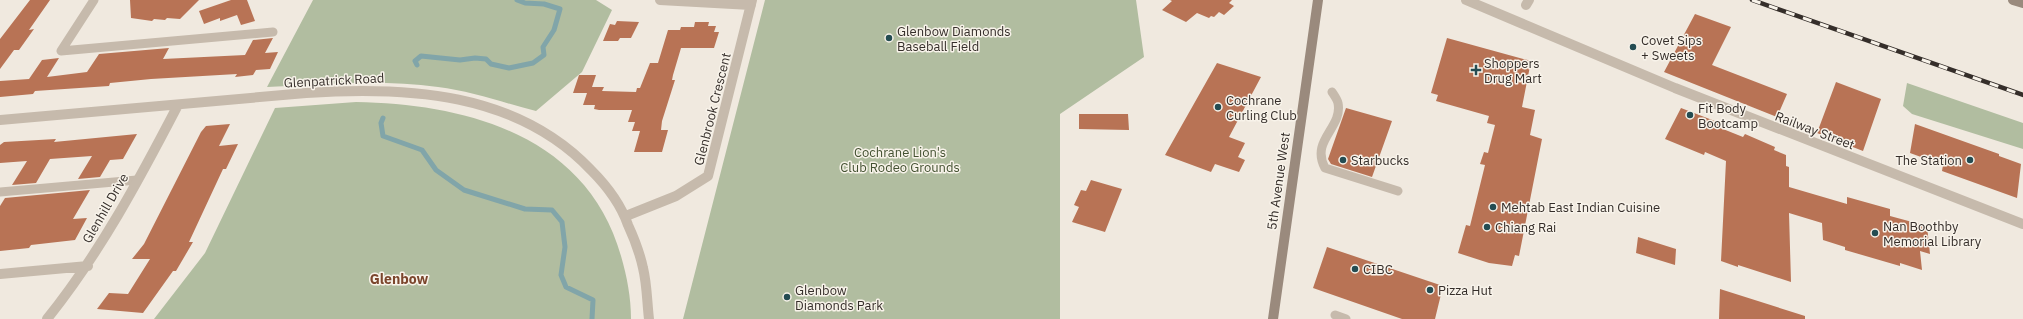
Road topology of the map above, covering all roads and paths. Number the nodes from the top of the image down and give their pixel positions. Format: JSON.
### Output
{"nodes":[{"id":1,"x":94,"y":0,"type":"edge"},
{"id":2,"x":660,"y":0,"type":"edge"},
{"id":3,"x":1318,"y":0,"type":"edge"},
{"id":4,"x":1322,"y":0,"type":"edge"},
{"id":5,"x":1466,"y":0,"type":"edge"},
{"id":6,"x":2013,"y":0,"type":"edge"},
{"id":7,"x":751,"y":3,"type":"edge"},
{"id":8,"x":2023,"y":3,"type":"edge"},
{"id":9,"x":1316,"y":13,"type":"junction"},
{"id":10,"x":273,"y":32,"type":"dead end"},
{"id":11,"x":1332,"y":92,"type":"dead end"},
{"id":12,"x":178,"y":105,"type":"junction"},
{"id":13,"x":0,"y":120,"type":"edge"},
{"id":14,"x":137,"y":180,"type":"junction"},
{"id":15,"x":1398,"y":191,"type":"dead end"},
{"id":16,"x":0,"y":192,"type":"edge"},
{"id":17,"x":626,"y":216,"type":"junction"},
{"id":18,"x":2023,"y":224,"type":"edge"},
{"id":19,"x":88,"y":266,"type":"junction"},
{"id":20,"x":0,"y":274,"type":"edge"},
{"id":21,"x":1335,"y":315,"type":"dead end"},
{"id":22,"x":47,"y":319,"type":"edge"},
{"id":23,"x":649,"y":319,"type":"edge"},
{"id":24,"x":1273,"y":319,"type":"edge"},
{"id":25,"x":1346,"y":319,"type":"edge"}],
"edges":[{"from":1,"to":10,"type":"lane"},
{"from":2,"to":7,"type":"street","name":"Glenbrook Crescent"},
{"from":3,"to":9,"type":"street","name":"5th Avenue West"},
{"from":4,"to":9,"type":"street"},
{"from":5,"to":18,"type":"street","name":"Railway Street"},
{"from":6,"to":8,"type":"street"},
{"from":7,"to":17,"type":"street","name":"Glenbrook Crescent"},
{"from":9,"to":24,"type":"street","name":"5th Avenue West"},
{"from":11,"to":15,"type":"lane"},
{"from":12,"to":13,"type":"street","name":"Glenpatrick Road"},
{"from":12,"to":14,"type":"street","name":"Glenhill Drive"},
{"from":12,"to":17,"type":"street","name":"Glenpatrick Road"},
{"from":14,"to":16,"type":"lane"},
{"from":14,"to":19,"type":"street","name":"Glenhill Drive"},
{"from":17,"to":23,"type":"street","name":"Glenpatrick Road"},
{"from":19,"to":20,"type":"street"},
{"from":19,"to":22,"type":"street","name":"Glenhill Drive"},
{"from":21,"to":25,"type":"lane"}]}
